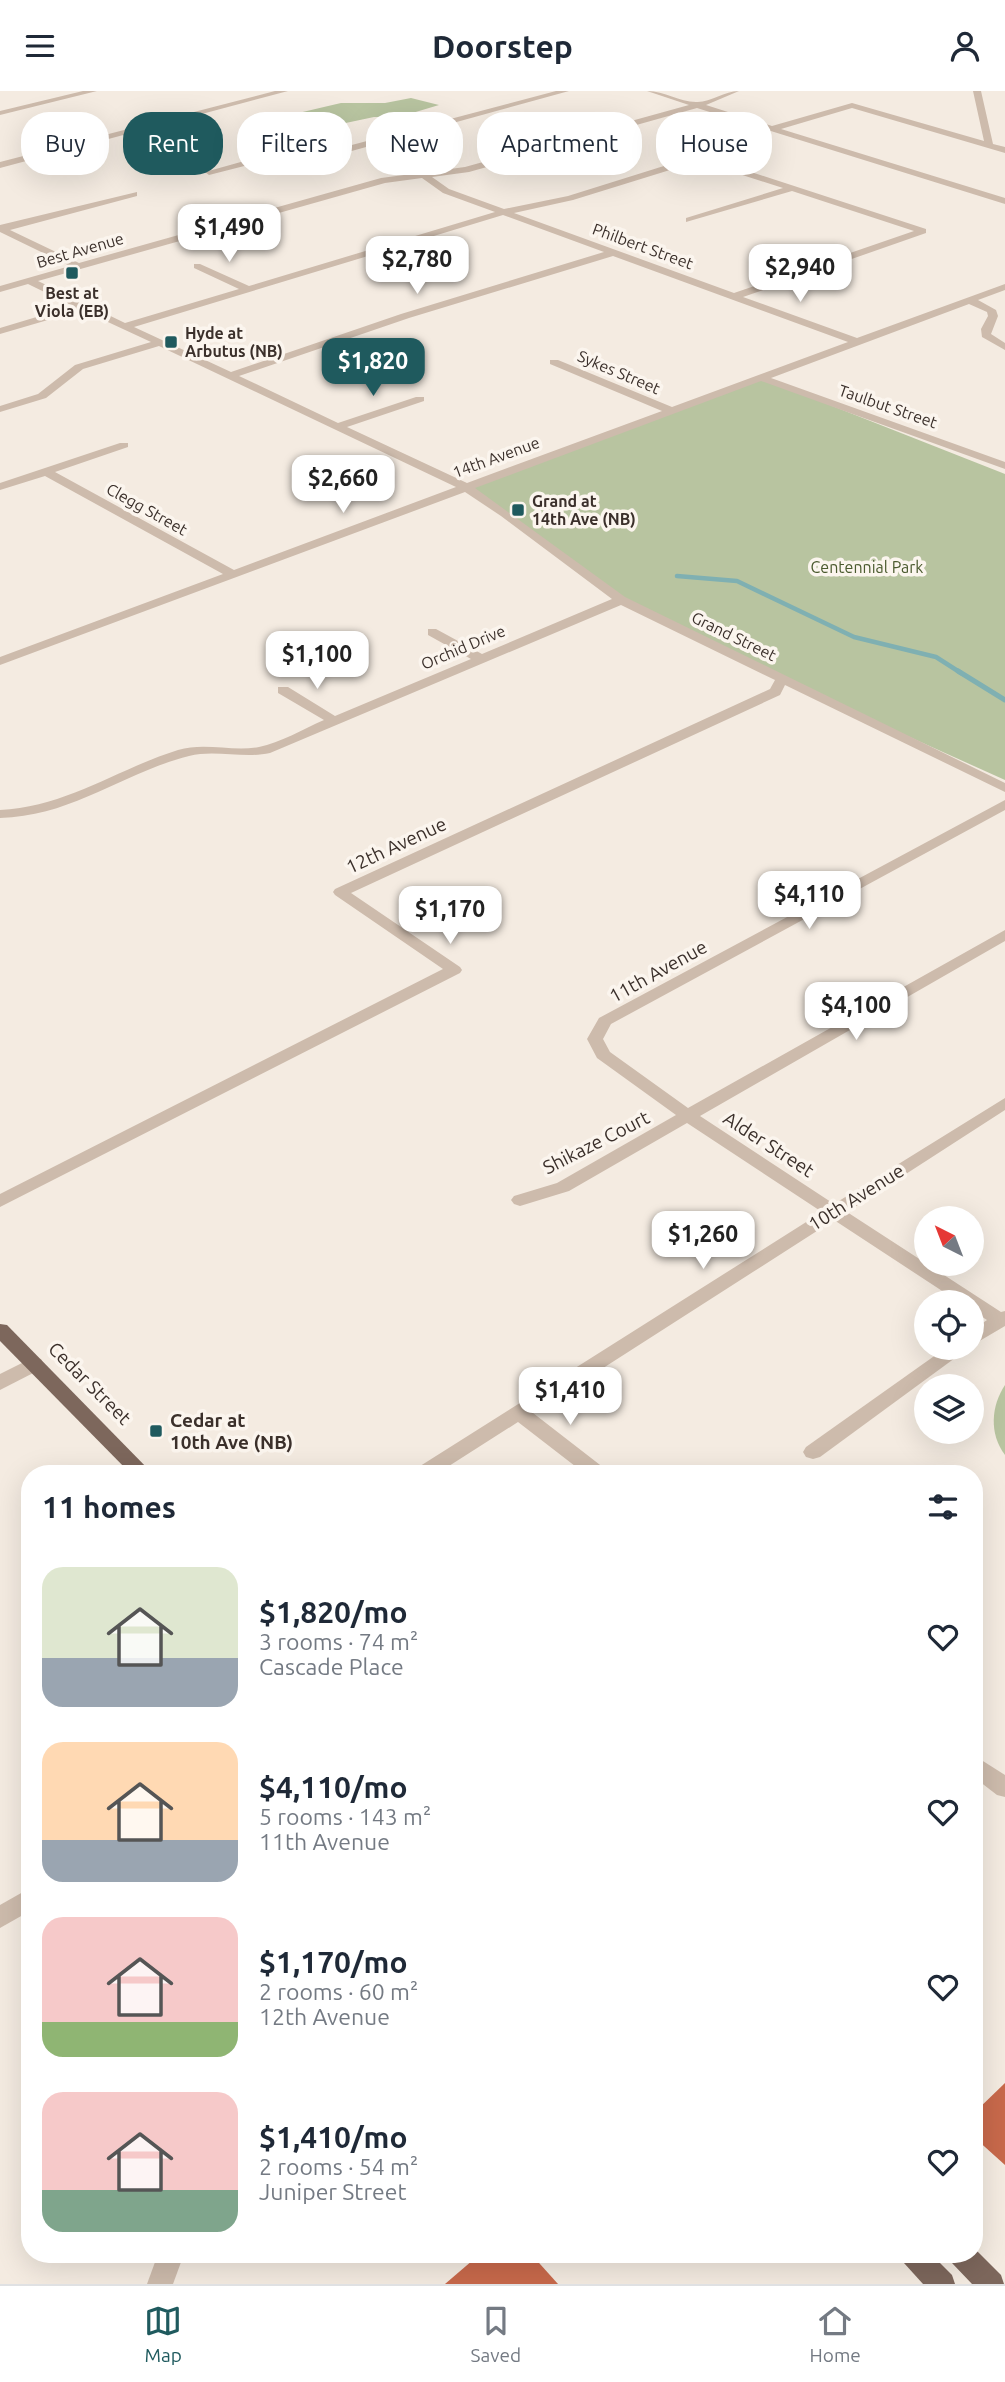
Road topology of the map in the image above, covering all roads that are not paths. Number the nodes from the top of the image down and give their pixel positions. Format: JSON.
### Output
{"nodes":[{"id":1,"x":93,"y":91,"type":"edge"},
{"id":2,"x":284,"y":91,"type":"edge"},
{"id":3,"x":565,"y":91,"type":"edge"},
{"id":4,"x":651,"y":91,"type":"edge"},
{"id":5,"x":735,"y":91,"type":"edge"},
{"id":6,"x":977,"y":91,"type":"edge"},
{"id":7,"x":699,"y":105,"type":"junction"},
{"id":8,"x":0,"y":113,"type":"edge"},
{"id":9,"x":774,"y":128,"type":"junction"},
{"id":10,"x":989,"y":145,"type":"junction"},
{"id":11,"x":1005,"y":150,"type":"edge"},
{"id":12,"x":0,"y":165,"type":"edge"},
{"id":13,"x":223,"y":168,"type":"edge"},
{"id":14,"x":463,"y":170,"type":"edge"},
{"id":15,"x":424,"y":175,"type":"joint"},
{"id":16,"x":790,"y":189,"type":"junction"},
{"id":17,"x":134,"y":194,"type":"dead end"},
{"id":18,"x":1005,"y":201,"type":"edge"},
{"id":19,"x":504,"y":212,"type":"junction"},
{"id":20,"x":689,"y":220,"type":"dead end"},
{"id":21,"x":1,"y":229,"type":"edge"},
{"id":22,"x":615,"y":252,"type":"junction"},
{"id":23,"x":197,"y":266,"type":"dead end"},
{"id":24,"x":77,"y":267,"type":"junction"},
{"id":25,"x":29,"y":281,"type":"junction"},
{"id":26,"x":1005,"y":287,"type":"edge"},
{"id":27,"x":0,"y":289,"type":"edge"},
{"id":28,"x":248,"y":289,"type":"junction"},
{"id":29,"x":735,"y":296,"type":"junction"},
{"id":30,"x":969,"y":300,"type":"junction"},
{"id":31,"x":83,"y":306,"type":"junction"},
{"id":32,"x":125,"y":326,"type":"junction"},
{"id":33,"x":0,"y":331,"type":"edge"},
{"id":34,"x":855,"y":341,"type":"junction"},
{"id":35,"x":160,"y":342,"type":"junction"},
{"id":36,"x":1005,"y":347,"type":"edge"},
{"id":37,"x":554,"y":362,"type":"dead end"},
{"id":38,"x":230,"y":376,"type":"junction"},
{"id":39,"x":759,"y":377,"type":"junction"},
{"id":40,"x":420,"y":399,"type":"dead end"},
{"id":41,"x":0,"y":409,"type":"edge"},
{"id":42,"x":671,"y":411,"type":"junction"},
{"id":43,"x":337,"y":427,"type":"junction"},
{"id":44,"x":124,"y":445,"type":"dead end"},
{"id":45,"x":1005,"y":466,"type":"edge"},
{"id":46,"x":47,"y":472,"type":"junction"},
{"id":47,"x":494,"y":476,"type":"junction"},
{"id":48,"x":465,"y":487,"type":"junction"},
{"id":49,"x":0,"y":488,"type":"edge"},
{"id":50,"x":498,"y":506,"type":"junction"},
{"id":51,"x":233,"y":574,"type":"junction"},
{"id":52,"x":621,"y":600,"type":"junction"},
{"id":53,"x":432,"y":632,"type":"dead end"},
{"id":54,"x":481,"y":659,"type":"junction"},
{"id":55,"x":0,"y":661,"type":"edge"},
{"id":56,"x":782,"y":679,"type":"junction"},
{"id":57,"x":282,"y":690,"type":"dead end"},
{"id":58,"x":334,"y":720,"type":"junction"},
{"id":59,"x":1005,"y":788,"type":"edge"},
{"id":60,"x":1005,"y":804,"type":"edge"},
{"id":61,"x":0,"y":814,"type":"edge"},
{"id":62,"x":1005,"y":935,"type":"edge"},
{"id":63,"x":595,"y":1039,"type":"joint"},
{"id":64,"x":1005,"y":1103,"type":"edge"},
{"id":65,"x":689,"y":1117,"type":"junction"},
{"id":66,"x":520,"y":1200,"type":"dead end"},
{"id":67,"x":0,"y":1201,"type":"edge"},
{"id":68,"x":834,"y":1210,"type":"junction"},
{"id":69,"x":1002,"y":1318,"type":"edge"},
{"id":70,"x":0,"y":1330,"type":"edge"},
{"id":71,"x":984,"y":1331,"type":"edge"},
{"id":72,"x":943,"y":1360,"type":"edge"},
{"id":73,"x":34,"y":1364,"type":"junction"},
{"id":74,"x":0,"y":1383,"type":"edge"},
{"id":75,"x":518,"y":1412,"type":"junction"},
{"id":76,"x":813,"y":1453,"type":"dead end"},
{"id":77,"x":134,"y":1465,"type":"edge"},
{"id":78,"x":436,"y":1465,"type":"edge"},
{"id":79,"x":587,"y":1465,"type":"edge"},
{"id":80,"x":983,"y":1771,"type":"edge"},
{"id":81,"x":1005,"y":1788,"type":"edge"},
{"id":82,"x":21,"y":1904,"type":"edge"},
{"id":83,"x":0,"y":1918,"type":"edge"},
{"id":84,"x":168,"y":2263,"type":"edge"},
{"id":85,"x":922,"y":2263,"type":"edge"},
{"id":86,"x":970,"y":2263,"type":"edge"},
{"id":87,"x":160,"y":2284,"type":"edge"},
{"id":88,"x":942,"y":2284,"type":"edge"},
{"id":89,"x":991,"y":2284,"type":"edge"}],
"edges":[{"from":1,"to":8,"type":"street"},
{"from":2,"to":12,"type":"street"},
{"from":3,"to":13,"type":"street"},
{"from":4,"to":7,"type":"street"},
{"from":5,"to":7,"type":"street","name":"Best Avenue"},
{"from":6,"to":10,"type":"street"},
{"from":7,"to":9,"type":"street"},
{"from":7,"to":14,"type":"street","name":"Best Avenue"},
{"from":9,"to":10,"type":"street"},
{"from":9,"to":18,"type":"street"},
{"from":10,"to":11,"type":"street"},
{"from":15,"to":19,"type":"street","name":"Philbert Street"},
{"from":15,"to":24,"type":"street","name":"Best Avenue"},
{"from":16,"to":19,"type":"street"},
{"from":16,"to":20,"type":"street"},
{"from":16,"to":29,"type":"street"},
{"from":17,"to":21,"type":"street"},
{"from":19,"to":22,"type":"street","name":"Philbert Street"},
{"from":19,"to":28,"type":"street"},
{"from":21,"to":24,"type":"street"},
{"from":22,"to":29,"type":"street","name":"Philbert Street"},
{"from":22,"to":38,"type":"street"},
{"from":23,"to":28,"type":"street"},
{"from":24,"to":25,"type":"street","name":"Best Avenue"},
{"from":25,"to":27,"type":"street","name":"Best Avenue"},
{"from":25,"to":31,"type":"street","name":"Grand Street"},
{"from":26,"to":30,"type":"street","name":"14th Avenue"},
{"from":28,"to":32,"type":"street"},
{"from":29,"to":34,"type":"street","name":"Philbert Street"},
{"from":30,"to":34,"type":"street","name":"14th Avenue"},
{"from":30,"to":36,"type":"street"},
{"from":31,"to":32,"type":"street","name":"Grand Street"},
{"from":31,"to":33,"type":"street"},
{"from":32,"to":35,"type":"street","name":"Grand Street"},
{"from":34,"to":39,"type":"street","name":"14th Avenue"},
{"from":35,"to":38,"type":"street","name":"Grand Street"},
{"from":35,"to":41,"type":"street"},
{"from":37,"to":42,"type":"street","name":"Sykes Street"},
{"from":38,"to":43,"type":"street","name":"Grand Street"},
{"from":39,"to":42,"type":"street","name":"14th Avenue"},
{"from":39,"to":45,"type":"street","name":"Taulbut Street"},
{"from":40,"to":43,"type":"street"},
{"from":42,"to":47,"type":"street","name":"14th Avenue"},
{"from":43,"to":48,"type":"street","name":"Grand Street"},
{"from":44,"to":46,"type":"street"},
{"from":46,"to":49,"type":"street"},
{"from":46,"to":51,"type":"street","name":"Clegg Street"},
{"from":47,"to":48,"type":"street","name":"14th Avenue"},
{"from":47,"to":50,"type":"street"},
{"from":48,"to":50,"type":"street","name":"Grand Street"},
{"from":48,"to":51,"type":"street","name":"14th Avenue"},
{"from":50,"to":52,"type":"street","name":"Grand Street"},
{"from":51,"to":55,"type":"street","name":"14th Avenue"},
{"from":52,"to":54,"type":"street","name":"Orchid Drive"},
{"from":52,"to":56,"type":"street","name":"Grand Street"},
{"from":53,"to":54,"type":"street"},
{"from":54,"to":58,"type":"street","name":"Orchid Drive"},
{"from":56,"to":59,"type":"street","name":"Grand Street"},
{"from":56,"to":67,"type":"street","name":"12th Avenue"},
{"from":57,"to":58,"type":"street"},
{"from":58,"to":61,"type":"street","name":"Orchid Drive"},
{"from":60,"to":63,"type":"street","name":"11th Avenue"},
{"from":62,"to":65,"type":"street","name":"Shikaze Court"},
{"from":63,"to":65,"type":"street","name":"Alder Street"},
{"from":64,"to":68,"type":"street","name":"10th Avenue"},
{"from":65,"to":66,"type":"street","name":"Shikaze Court"},
{"from":65,"to":68,"type":"street","name":"Alder Street"},
{"from":68,"to":69,"type":"street","name":"Alder Street"},
{"from":68,"to":75,"type":"street","name":"10th Avenue"},
{"from":69,"to":71,"type":"street"},
{"from":70,"to":73,"type":"main road","name":"Cedar Street"},
{"from":72,"to":76,"type":"street"},
{"from":73,"to":74,"type":"street"},
{"from":73,"to":77,"type":"main road","name":"Cedar Street"},
{"from":75,"to":78,"type":"street","name":"10th Avenue"},
{"from":75,"to":79,"type":"street"},
{"from":80,"to":81,"type":"street"},
{"from":82,"to":83,"type":"street"},
{"from":84,"to":87,"type":"street"},
{"from":85,"to":88,"type":"main road"},
{"from":86,"to":89,"type":"main road"}]}
